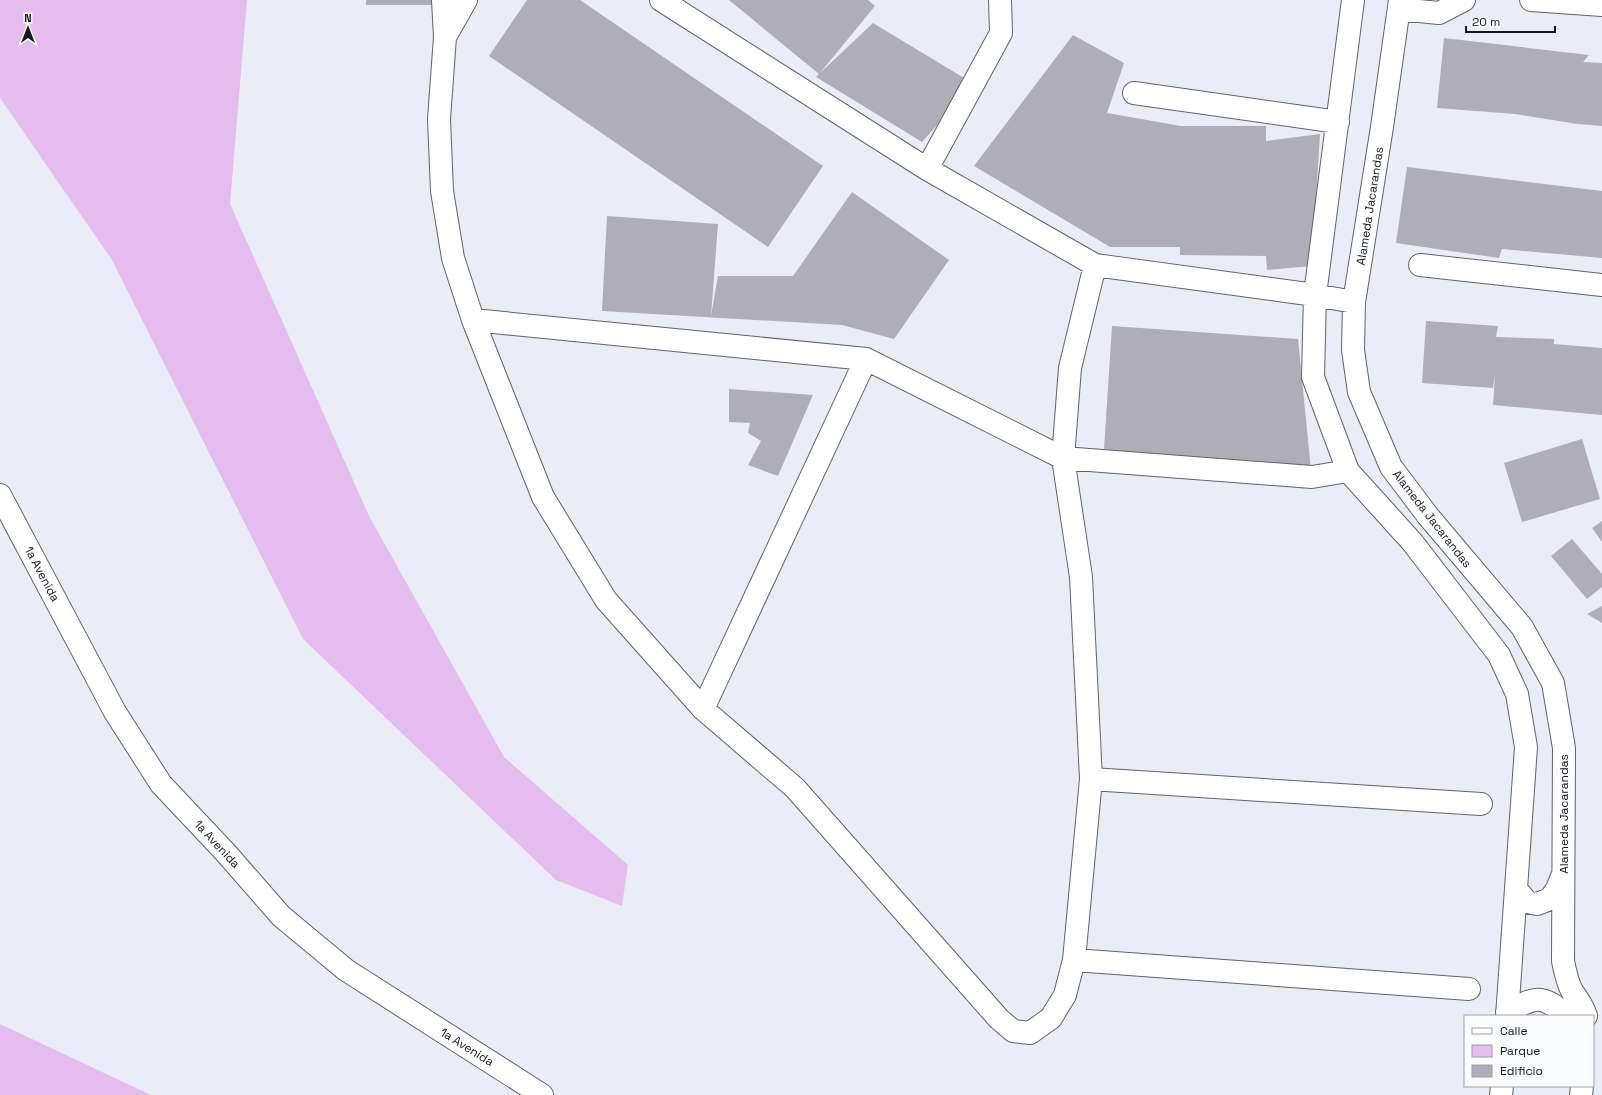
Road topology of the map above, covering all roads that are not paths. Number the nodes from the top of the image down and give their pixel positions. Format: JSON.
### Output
{"nodes":[{"id":1,"x":443,"y":0,"type":"edge"},
{"id":2,"x":466,"y":0,"type":"edge"},
{"id":3,"x":661,"y":0,"type":"edge"},
{"id":4,"x":1000,"y":0,"type":"edge"},
{"id":5,"x":1353,"y":0,"type":"edge"},
{"id":6,"x":1464,"y":0,"type":"edge"},
{"id":7,"x":1531,"y":0,"type":"edge"},
{"id":8,"x":1399,"y":5,"type":"edge"},
{"id":9,"x":1602,"y":5,"type":"edge"},
{"id":10,"x":445,"y":37,"type":"junction"},
{"id":11,"x":1134,"y":93,"type":"dead end"},
{"id":12,"x":1338,"y":122,"type":"junction"},
{"id":13,"x":927,"y":169,"type":"junction"},
{"id":14,"x":1095,"y":265,"type":"junction"},
{"id":15,"x":1420,"y":265,"type":"dead end"},
{"id":16,"x":1602,"y":285,"type":"edge"},
{"id":17,"x":1315,"y":295,"type":"junction"},
{"id":18,"x":1354,"y":302,"type":"junction"},
{"id":19,"x":473,"y":320,"type":"junction"},
{"id":20,"x":866,"y":359,"type":"junction"},
{"id":21,"x":1063,"y":458,"type":"junction"},
{"id":22,"x":1348,"y":471,"type":"junction"},
{"id":23,"x":0,"y":495,"type":"edge"},
{"id":24,"x":703,"y":709,"type":"junction"},
{"id":25,"x":1091,"y":779,"type":"junction"},
{"id":26,"x":1481,"y":804,"type":"dead end"},
{"id":27,"x":1564,"y":871,"type":"junction"},
{"id":28,"x":1516,"y":889,"type":"junction"},
{"id":29,"x":1074,"y":960,"type":"junction"},
{"id":30,"x":1469,"y":989,"type":"dead end"},
{"id":31,"x":1507,"y":1014,"type":"edge"},
{"id":32,"x":1567,"y":1015,"type":"edge"},
{"id":33,"x":1586,"y":1015,"type":"edge"},
{"id":34,"x":542,"y":1095,"type":"edge"}],
"edges":[{"from":1,"to":10,"type":"street"},
{"from":2,"to":10,"type":"street"},
{"from":3,"to":13,"type":"street"},
{"from":4,"to":13,"type":"street"},
{"from":5,"to":12,"type":"street"},
{"from":6,"to":8,"type":"street"},
{"from":7,"to":9,"type":"street"},
{"from":8,"to":18,"type":"street","name":"Alameda Jacarandas"},
{"from":10,"to":19,"type":"street"},
{"from":11,"to":12,"type":"street"},
{"from":12,"to":17,"type":"street"},
{"from":13,"to":14,"type":"street"},
{"from":14,"to":17,"type":"street"},
{"from":14,"to":21,"type":"street"},
{"from":15,"to":16,"type":"street"},
{"from":17,"to":18,"type":"street"},
{"from":17,"to":22,"type":"street"},
{"from":18,"to":27,"type":"street","name":"Alameda Jacarandas"},
{"from":19,"to":20,"type":"street"},
{"from":19,"to":24,"type":"street"},
{"from":20,"to":21,"type":"street"},
{"from":20,"to":24,"type":"street"},
{"from":21,"to":22,"type":"street"},
{"from":21,"to":25,"type":"street"},
{"from":22,"to":28,"type":"street"},
{"from":23,"to":34,"type":"street","name":"1a Avenida"},
{"from":24,"to":29,"type":"street"},
{"from":25,"to":26,"type":"street"},
{"from":25,"to":29,"type":"street"},
{"from":27,"to":28,"type":"street"},
{"from":27,"to":33,"type":"street","name":"Alameda Jacarandas"},
{"from":28,"to":31,"type":"street"},
{"from":29,"to":30,"type":"street"},
{"from":31,"to":32,"type":"street"}]}
